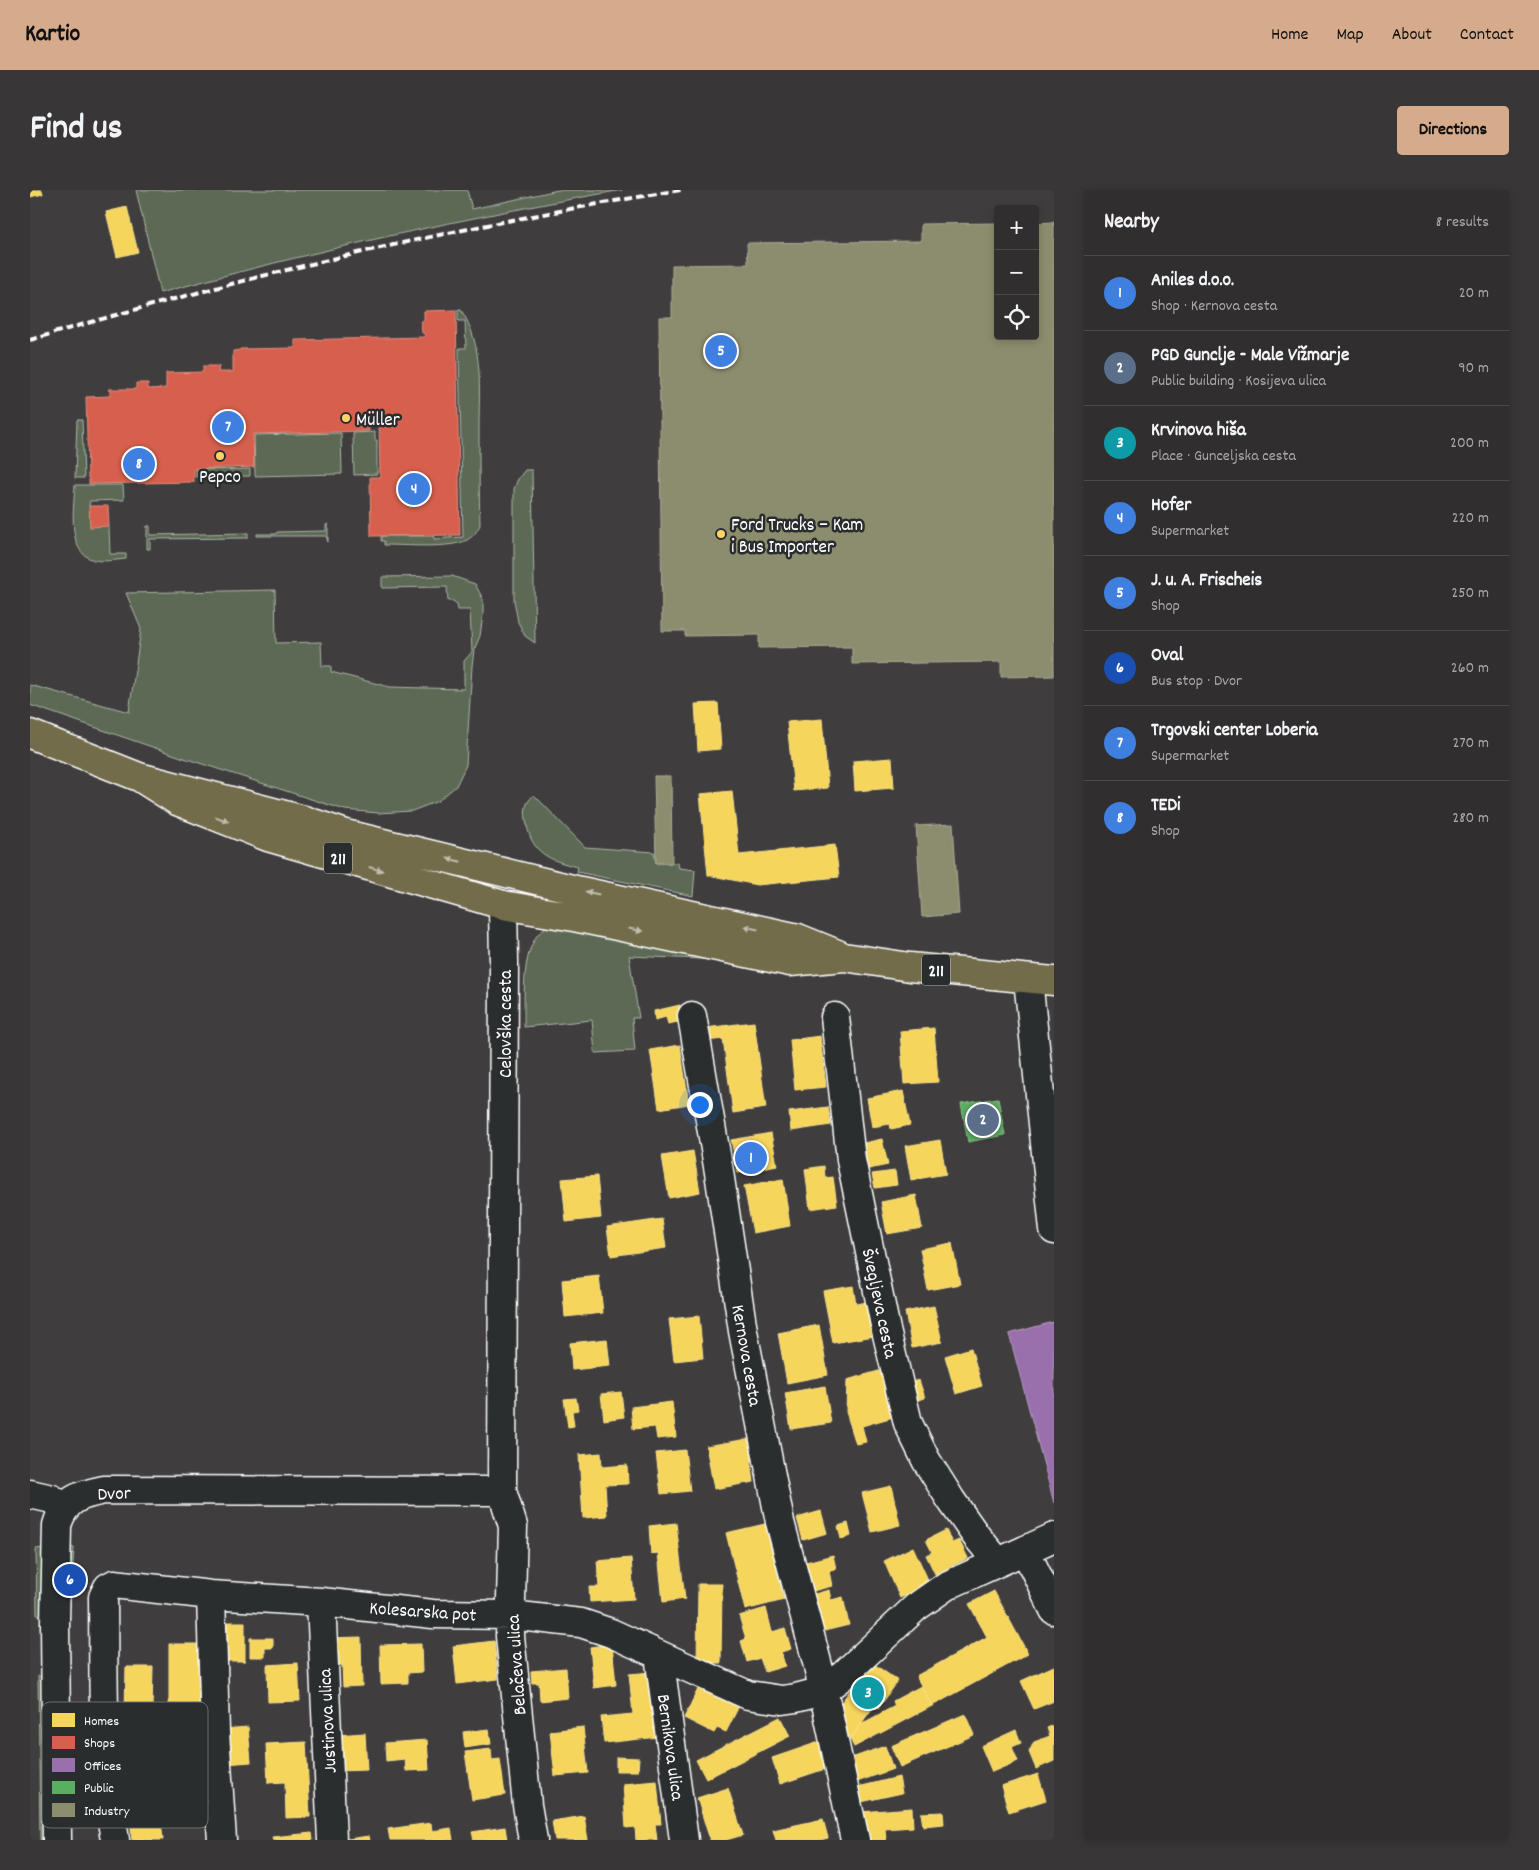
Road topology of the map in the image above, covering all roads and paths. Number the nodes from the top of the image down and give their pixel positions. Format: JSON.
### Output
{"nodes":[{"id":1,"x":30,"y":734,"type":"edge"},
{"id":2,"x":139,"y":777,"type":"junction"},
{"id":3,"x":502,"y":872,"type":"junction"},
{"id":4,"x":502,"y":905,"type":"junction"},
{"id":5,"x":844,"y":957,"type":"junction"},
{"id":6,"x":1041,"y":980,"type":"edge"},
{"id":7,"x":692,"y":1016,"type":"dead end"},
{"id":8,"x":835,"y":1017,"type":"dead end"},
{"id":9,"x":1054,"y":1230,"type":"edge"},
{"id":10,"x":502,"y":1491,"type":"junction"},
{"id":11,"x":30,"y":1494,"type":"edge"},
{"id":12,"x":65,"y":1508,"type":"junction"},
{"id":13,"x":1054,"y":1537,"type":"edge"},
{"id":14,"x":1025,"y":1550,"type":"junction"},
{"id":15,"x":998,"y":1562,"type":"junction"},
{"id":16,"x":211,"y":1595,"type":"junction"},
{"id":17,"x":321,"y":1602,"type":"junction"},
{"id":18,"x":1054,"y":1610,"type":"edge"},
{"id":19,"x":511,"y":1615,"type":"junction"},
{"id":20,"x":659,"y":1655,"type":"junction"},
{"id":21,"x":823,"y":1691,"type":"junction"},
{"id":22,"x":782,"y":1700,"type":"junction"},
{"id":23,"x":56,"y":1702,"type":"edge"},
{"id":24,"x":104,"y":1702,"type":"edge"},
{"id":25,"x":831,"y":1732,"type":"junction"},
{"id":26,"x":222,"y":1840,"type":"edge"},
{"id":27,"x":332,"y":1840,"type":"edge"},
{"id":28,"x":533,"y":1840,"type":"edge"},
{"id":29,"x":684,"y":1840,"type":"edge"},
{"id":30,"x":855,"y":1840,"type":"edge"}],
"edges":[{"from":1,"to":2,"type":"main road","number":"211"},
{"from":3,"to":2,"type":"main road","number":"211","one_way":true},
{"from":2,"to":4,"type":"main road","number":"211","one_way":true},
{"from":3,"to":4,"type":"main road"},
{"from":5,"to":3,"type":"main road","number":"211","one_way":true},
{"from":4,"to":5,"type":"main road","number":"211","one_way":true},
{"from":4,"to":10,"type":"street","name":"Celovška cesta"},
{"from":5,"to":6,"type":"main road","number":"211"},
{"from":6,"to":9,"type":"street"},
{"from":7,"to":21,"type":"street","name":"Kernova cesta"},
{"from":8,"to":15,"type":"street","name":"Švegljeva cesta"},
{"from":10,"to":12,"type":"street","name":"Dvor"},
{"from":10,"to":19,"type":"street","name":"Belačeva ulica"},
{"from":11,"to":12,"type":"street"},
{"from":12,"to":23,"type":"street"},
{"from":13,"to":14,"type":"street"},
{"from":14,"to":15,"type":"street"},
{"from":14,"to":18,"type":"street"},
{"from":15,"to":21,"type":"street"},
{"from":16,"to":17,"type":"street","name":"Kolesarska pot"},
{"from":16,"to":24,"type":"street","name":"Kolesarska pot"},
{"from":16,"to":26,"type":"street"},
{"from":17,"to":19,"type":"street","name":"Kolesarska pot"},
{"from":17,"to":27,"type":"street","name":"Justinova ulica"},
{"from":19,"to":20,"type":"street","name":"Kolesarska pot"},
{"from":19,"to":28,"type":"street","name":"Belačeva ulica"},
{"from":20,"to":22,"type":"street","name":"Kolesarska pot"},
{"from":20,"to":29,"type":"street","name":"Bernikova ulica"},
{"from":21,"to":22,"type":"street","name":"Kolesarska pot"},
{"from":21,"to":25,"type":"street","name":"Kernova cesta"},
{"from":22,"to":25,"type":"street"},
{"from":25,"to":30,"type":"street","name":"Kernova cesta"}]}
